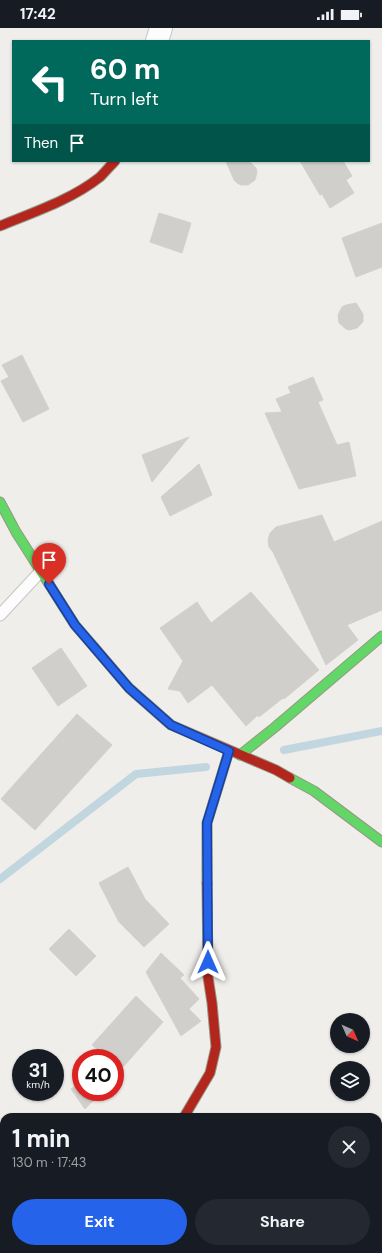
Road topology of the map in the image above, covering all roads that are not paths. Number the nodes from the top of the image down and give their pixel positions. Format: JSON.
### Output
{"nodes":[{"id":1,"x":161,"y":28,"type":"edge"},
{"id":2,"x":157,"y":40,"type":"edge"},
{"id":3,"x":114,"y":162,"type":"edge"},
{"id":4,"x":0,"y":226,"type":"edge"},
{"id":5,"x":0,"y":502,"type":"edge"},
{"id":6,"x":41,"y":571,"type":"junction"},
{"id":7,"x":0,"y":616,"type":"edge"},
{"id":8,"x":382,"y":636,"type":"edge"},
{"id":9,"x":229,"y":751,"type":"junction"},
{"id":10,"x":240,"y":755,"type":"junction"},
{"id":11,"x":382,"y":842,"type":"edge"},
{"id":12,"x":186,"y":1113,"type":"edge"}],
"edges":[{"from":1,"to":2,"type":"street"},
{"from":3,"to":4,"type":"street"},
{"from":5,"to":6,"type":"street"},
{"from":6,"to":7,"type":"lane"},
{"from":6,"to":9,"type":"street"},
{"from":8,"to":10,"type":"street"},
{"from":9,"to":10,"type":"street"},
{"from":9,"to":12,"type":"street"},
{"from":10,"to":11,"type":"street"}]}
